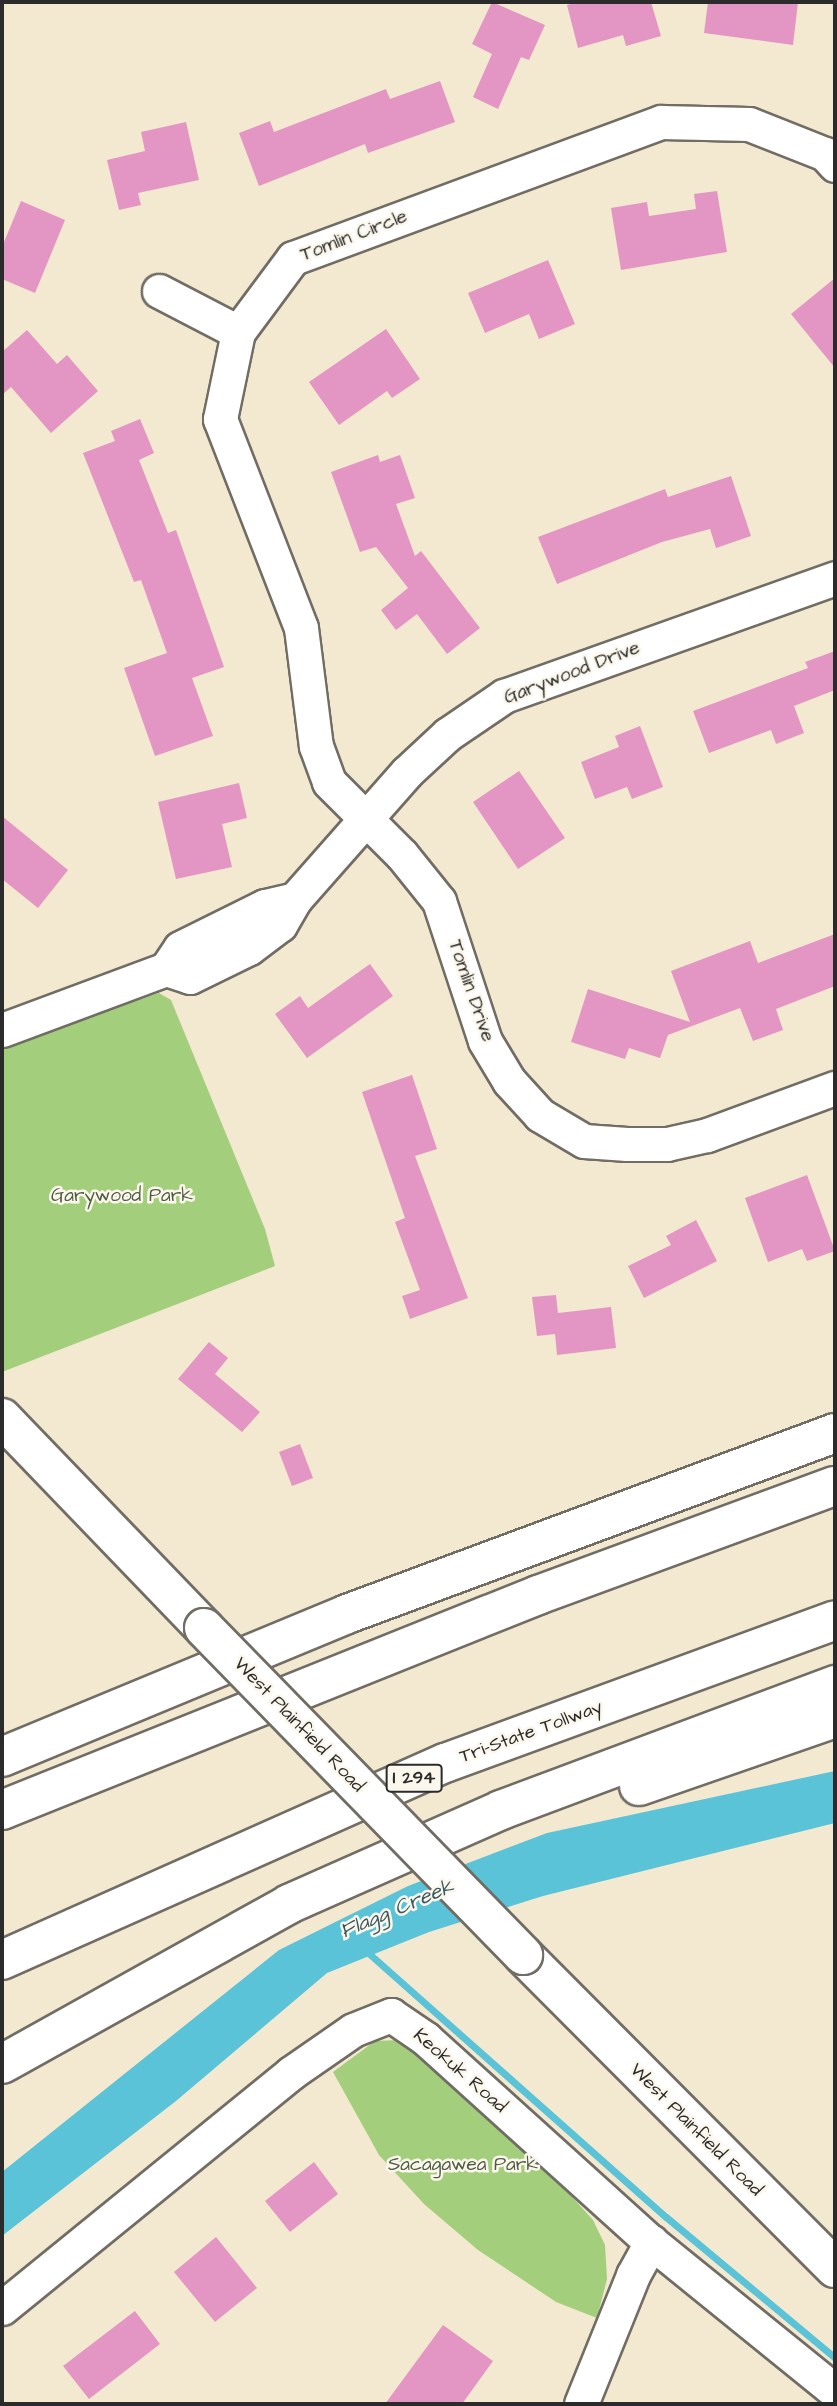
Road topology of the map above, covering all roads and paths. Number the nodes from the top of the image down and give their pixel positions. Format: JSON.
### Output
{"nodes":[{"id":1,"x":835,"y":164,"type":"edge"},
{"id":2,"x":159,"y":291,"type":"dead end"},
{"id":3,"x":239,"y":332,"type":"junction"},
{"id":4,"x":835,"y":578,"type":"edge"},
{"id":5,"x":366,"y":822,"type":"junction"},
{"id":6,"x":2,"y":1030,"type":"edge"},
{"id":7,"x":835,"y":1088,"type":"edge"},
{"id":8,"x":2,"y":1418,"type":"edge"},
{"id":9,"x":835,"y":1433,"type":"edge"},
{"id":10,"x":835,"y":1486,"type":"edge"},
{"id":11,"x":835,"y":1620,"type":"edge"},
{"id":12,"x":835,"y":1685,"type":"edge"},
{"id":13,"x":835,"y":1718,"type":"edge"},
{"id":14,"x":2,"y":1757,"type":"edge"},
{"id":15,"x":2,"y":1810,"type":"edge"},
{"id":16,"x":501,"y":1810,"type":"junction"},
{"id":17,"x":2,"y":1960,"type":"edge"},
{"id":18,"x":2,"y":2064,"type":"edge"},
{"id":19,"x":651,"y":2242,"type":"junction"},
{"id":20,"x":835,"y":2268,"type":"edge"},
{"id":21,"x":2,"y":2308,"type":"edge"},
{"id":22,"x":835,"y":2391,"type":"edge"},
{"id":23,"x":581,"y":2404,"type":"edge"}],
"edges":[{"from":1,"to":3,"type":"street","name":"Tomlin Circle"},
{"from":2,"to":3,"type":"street"},
{"from":3,"to":5,"type":"street","name":"Tomlin Circle"},
{"from":4,"to":5,"type":"street","name":"Garywood Drive"},
{"from":5,"to":6,"type":"street","name":"Garywood Drive"},
{"from":5,"to":7,"type":"street","name":"Tomlin Drive"},
{"from":8,"to":20,"type":"main road","name":"West Plainfield Road","bridge":true},
{"from":9,"to":14,"type":"main road"},
{"from":10,"to":15,"type":"main road"},
{"from":11,"to":17,"type":"main road","name":"Tri-State Tollway","number":"I 294"},
{"from":12,"to":16,"type":"main road"},
{"from":13,"to":16,"type":"main road"},
{"from":16,"to":18,"type":"main road"},
{"from":19,"to":21,"type":"street","name":"Keokuk Road"},
{"from":19,"to":22,"type":"street","name":"Keokuk Road"},
{"from":19,"to":23,"type":"street"}]}
